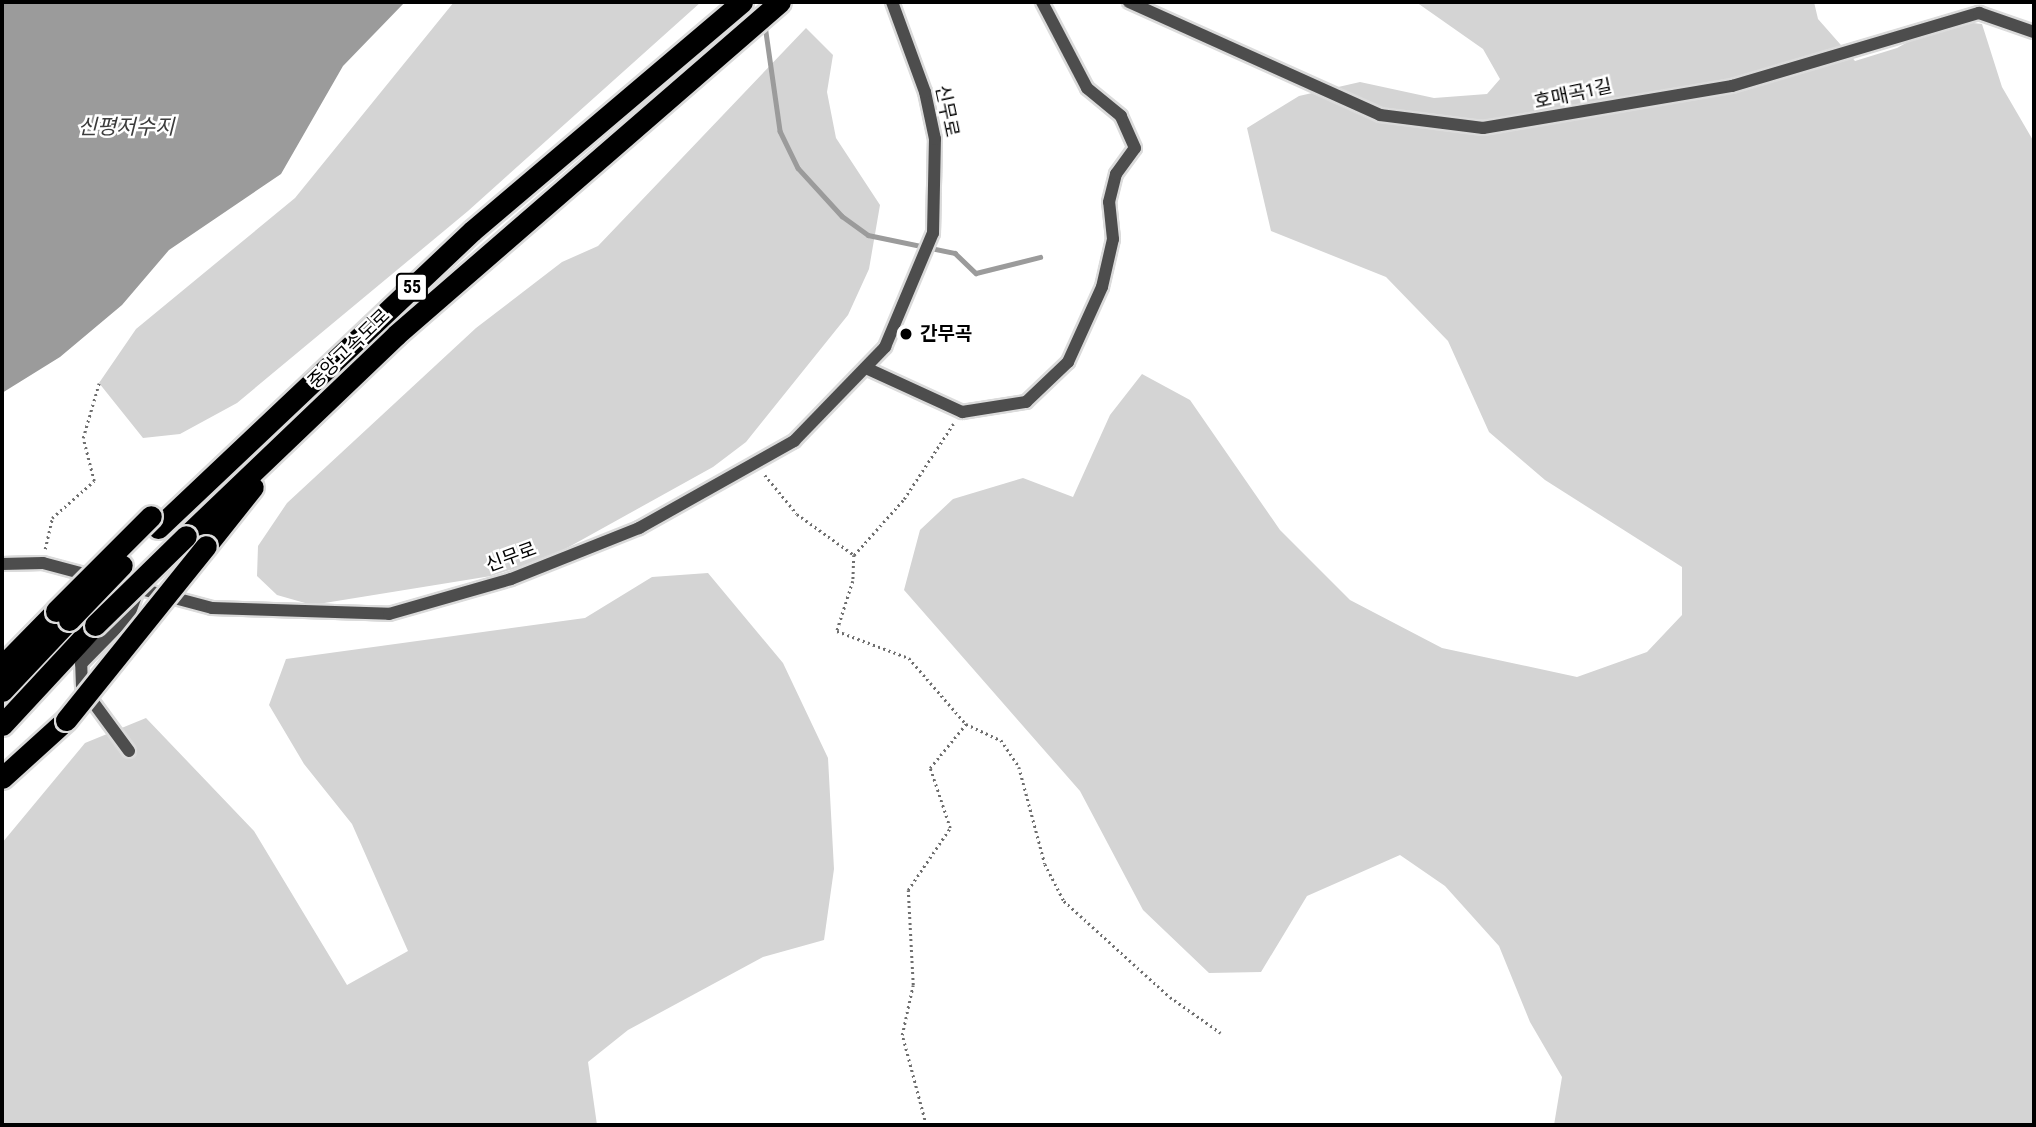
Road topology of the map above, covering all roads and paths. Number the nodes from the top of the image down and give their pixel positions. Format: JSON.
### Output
{"nodes":[{"id":1,"x":742,"y":2,"type":"edge"},
{"id":2,"x":780,"y":2,"type":"edge"},
{"id":3,"x":892,"y":2,"type":"edge"},
{"id":4,"x":1042,"y":2,"type":"edge"},
{"id":5,"x":1129,"y":2,"type":"edge"},
{"id":6,"x":2034,"y":32,"type":"edge"},
{"id":7,"x":866,"y":368,"type":"junction"},
{"id":8,"x":99,"y":383,"type":"dead end"},
{"id":9,"x":962,"y":412,"type":"junction"},
{"id":10,"x":300,"y":427,"type":"junction"},
{"id":11,"x":757,"y":464,"type":"junction"},
{"id":12,"x":854,"y":555,"type":"junction"},
{"id":13,"x":43,"y":563,"type":"junction"},
{"id":14,"x":2,"y":564,"type":"edge"},
{"id":15,"x":139,"y":589,"type":"junction"},
{"id":16,"x":62,"y":615,"type":"junction"},
{"id":17,"x":2,"y":666,"type":"edge"},
{"id":18,"x":2,"y":691,"type":"edge"},
{"id":19,"x":965,"y":724,"type":"junction"},
{"id":20,"x":2,"y":725,"type":"edge"},
{"id":21,"x":129,"y":751,"type":"dead end"},
{"id":22,"x":2,"y":778,"type":"edge"},
{"id":23,"x":1221,"y":1033,"type":"dead end"},
{"id":24,"x":926,"y":1125,"type":"edge"}],
"edges":[{"from":1,"to":16,"type":"highway","name":"중앙고속도로","number":"55","bridge":true},
{"from":2,"to":10,"type":"highway","name":"중앙고속도로","number":"55"},
{"from":3,"to":7,"type":"street","name":"신무로"},
{"from":4,"to":9,"type":"street"},
{"from":5,"to":6,"type":"street","name":"호매곡1길"},
{"from":7,"to":9,"type":"street"},
{"from":7,"to":11,"type":"street","name":"신무로"},
{"from":8,"to":13,"type":"path"},
{"from":9,"to":12,"type":"path"},
{"from":10,"to":20,"type":"highway","name":"중앙고속도로","number":"55","bridge":true},
{"from":10,"to":22,"type":"highway","bridge":true},
{"from":11,"to":12,"type":"path"},
{"from":11,"to":15,"type":"street","name":"신무로"},
{"from":12,"to":19,"type":"path"},
{"from":13,"to":14,"type":"street","name":"신무로"},
{"from":13,"to":15,"type":"street","name":"신무로"},
{"from":15,"to":21,"type":"street"},
{"from":16,"to":17,"type":"highway"},
{"from":16,"to":18,"type":"highway","name":"중앙고속도로","number":"55"},
{"from":19,"to":23,"type":"path"},
{"from":19,"to":24,"type":"path"}]}
